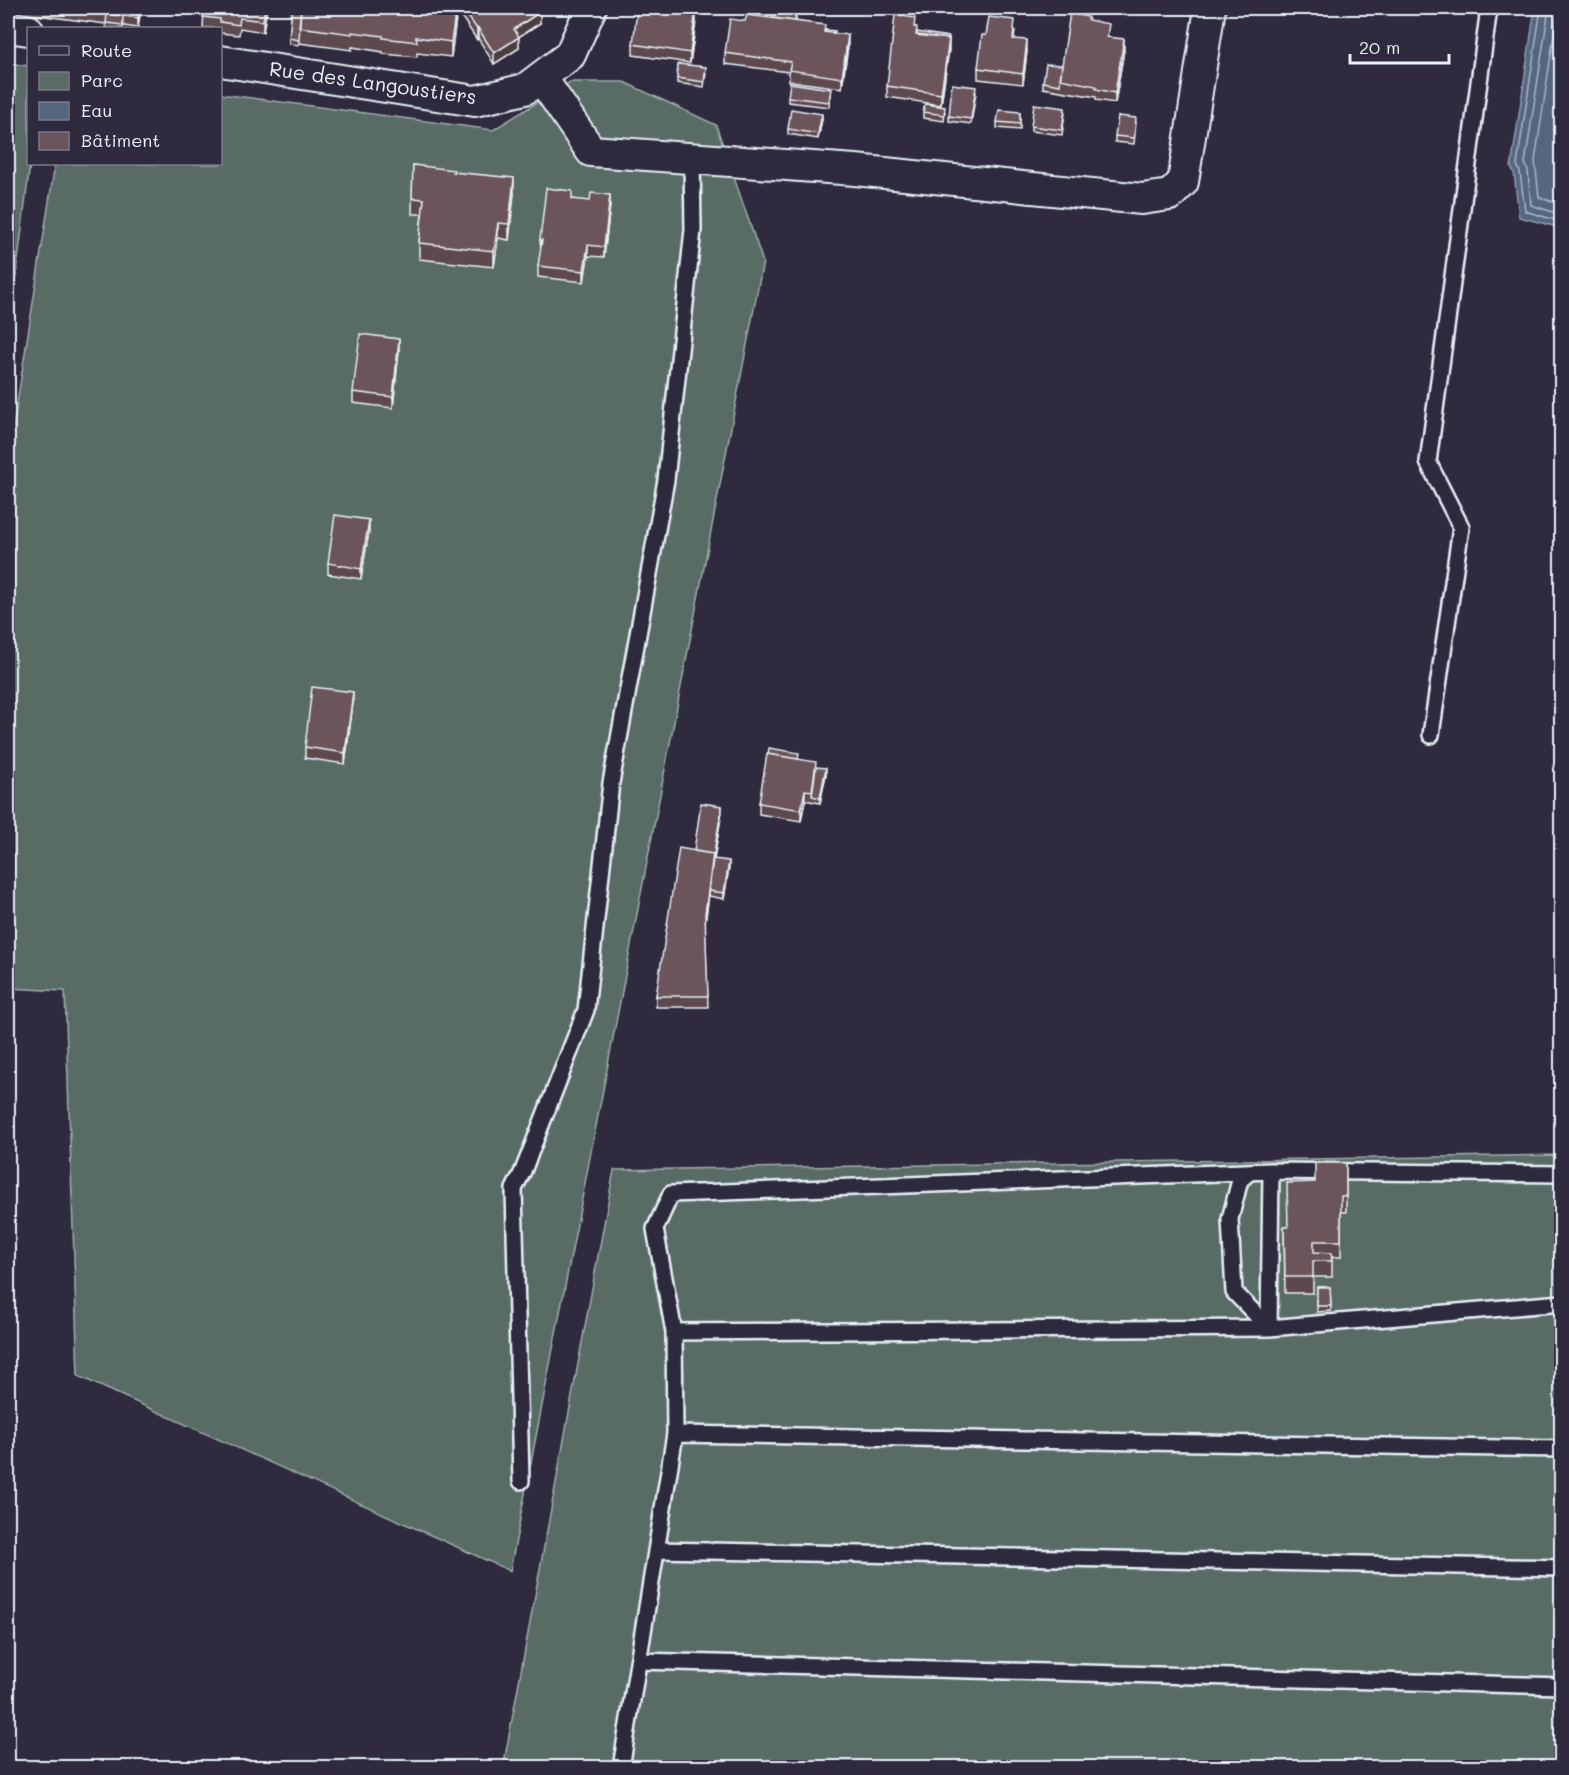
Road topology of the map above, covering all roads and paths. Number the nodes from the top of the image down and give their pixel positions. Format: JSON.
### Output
{"nodes":[{"id":1,"x":591,"y":8,"type":"edge"},
{"id":2,"x":1210,"y":8,"type":"edge"},
{"id":3,"x":1489,"y":8,"type":"edge"},
{"id":4,"x":8,"y":27,"type":"edge"},
{"id":5,"x":27,"y":30,"type":"edge"},
{"id":6,"x":222,"y":61,"type":"edge"},
{"id":7,"x":541,"y":77,"type":"junction"},
{"id":8,"x":692,"y":158,"type":"junction"},
{"id":9,"x":1431,"y":735,"type":"dead end"},
{"id":10,"x":1270,"y":1171,"type":"junction"},
{"id":11,"x":1250,"y":1172,"type":"junction"},
{"id":12,"x":1562,"y":1174,"type":"edge"},
{"id":13,"x":1562,"y":1303,"type":"edge"},
{"id":14,"x":1269,"y":1328,"type":"junction"},
{"id":15,"x":674,"y":1332,"type":"junction"},
{"id":16,"x":675,"y":1434,"type":"junction"},
{"id":17,"x":1562,"y":1449,"type":"edge"},
{"id":18,"x":521,"y":1481,"type":"dead end"},
{"id":19,"x":657,"y":1550,"type":"junction"},
{"id":20,"x":1562,"y":1568,"type":"edge"},
{"id":21,"x":638,"y":1661,"type":"junction"},
{"id":22,"x":1562,"y":1686,"type":"edge"},
{"id":23,"x":621,"y":1767,"type":"edge"}],
"edges":[{"from":1,"to":7,"type":"street","name":"Rue des Langoustiers"},
{"from":2,"to":8,"type":"street"},
{"from":3,"to":9,"type":"lane"},
{"from":4,"to":5,"type":"street"},
{"from":6,"to":7,"type":"street","name":"Rue des Langoustiers"},
{"from":7,"to":8,"type":"street"},
{"from":8,"to":18,"type":"lane"},
{"from":10,"to":11,"type":"lane"},
{"from":10,"to":12,"type":"lane"},
{"from":10,"to":14,"type":"lane"},
{"from":11,"to":14,"type":"lane"},
{"from":11,"to":15,"type":"lane"},
{"from":13,"to":14,"type":"lane"},
{"from":14,"to":15,"type":"lane"},
{"from":15,"to":16,"type":"lane"},
{"from":16,"to":17,"type":"lane"},
{"from":16,"to":19,"type":"lane"},
{"from":19,"to":20,"type":"lane"},
{"from":19,"to":21,"type":"lane"},
{"from":21,"to":22,"type":"lane"},
{"from":21,"to":23,"type":"lane"}]}
